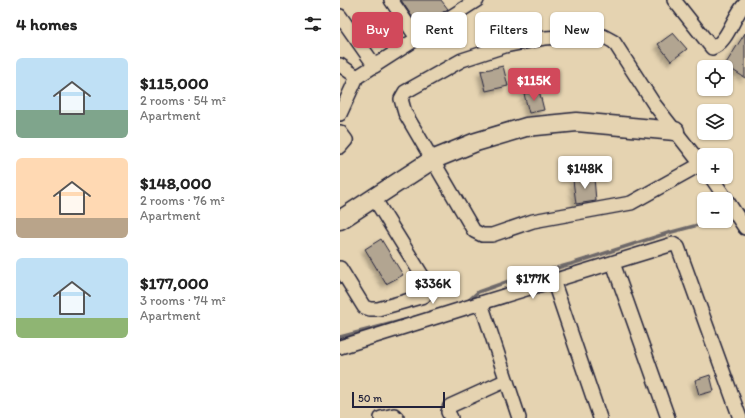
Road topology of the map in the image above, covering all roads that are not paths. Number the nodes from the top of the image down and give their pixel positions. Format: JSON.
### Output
{"nodes":[{"id":1,"x":391,"y":0,"type":"edge"},
{"id":2,"x":478,"y":0,"type":"edge"},
{"id":3,"x":675,"y":1,"type":"edge"},
{"id":4,"x":463,"y":4,"type":"edge"},
{"id":5,"x":745,"y":4,"type":"edge"},
{"id":6,"x":452,"y":12,"type":"edge"},
{"id":7,"x":340,"y":16,"type":"edge"},
{"id":8,"x":411,"y":28,"type":"edge"},
{"id":9,"x":411,"y":43,"type":"edge"},
{"id":10,"x":340,"y":65,"type":"edge"},
{"id":11,"x":375,"y":66,"type":"junction"},
{"id":12,"x":357,"y":77,"type":"junction"},
{"id":13,"x":340,"y":114,"type":"edge"},
{"id":14,"x":675,"y":131,"type":"junction"},
{"id":15,"x":340,"y":132,"type":"edge"},
{"id":16,"x":340,"y":147,"type":"edge"},
{"id":17,"x":432,"y":160,"type":"junction"},
{"id":18,"x":697,"y":160,"type":"edge"},
{"id":19,"x":697,"y":169,"type":"edge"},
{"id":20,"x":374,"y":198,"type":"junction"},
{"id":21,"x":733,"y":210,"type":"edge"},
{"id":22,"x":340,"y":220,"type":"edge"},
{"id":23,"x":745,"y":228,"type":"edge"},
{"id":24,"x":613,"y":263,"type":"junction"},
{"id":25,"x":340,"y":268,"type":"edge"},
{"id":26,"x":553,"y":280,"type":"junction"},
{"id":27,"x":481,"y":303,"type":"junction"},
{"id":28,"x":340,"y":347,"type":"edge"},
{"id":29,"x":505,"y":381,"type":"junction"},
{"id":30,"x":381,"y":418,"type":"edge"},
{"id":31,"x":397,"y":418,"type":"edge"},
{"id":32,"x":451,"y":418,"type":"edge"},
{"id":33,"x":519,"y":418,"type":"edge"},
{"id":34,"x":600,"y":418,"type":"edge"},
{"id":35,"x":668,"y":418,"type":"edge"},
{"id":36,"x":740,"y":418,"type":"edge"}],
"edges":[{"from":1,"to":8,"type":"street"},
{"from":2,"to":4,"type":"street"},
{"from":3,"to":5,"type":"street"},
{"from":4,"to":6,"type":"street"},
{"from":7,"to":11,"type":"street"},
{"from":9,"to":11,"type":"street"},
{"from":10,"to":12,"type":"street"},
{"from":11,"to":12,"type":"street"},
{"from":12,"to":13,"type":"street"},
{"from":14,"to":17,"type":"street"},
{"from":14,"to":17,"type":"street"},
{"from":14,"to":18,"type":"street"},
{"from":15,"to":16,"type":"street"},
{"from":17,"to":19,"type":"street"},
{"from":17,"to":20,"type":"street"},
{"from":20,"to":22,"type":"street"},
{"from":20,"to":25,"type":"street"},
{"from":21,"to":23,"type":"street"},
{"from":24,"to":26,"type":"street"},
{"from":24,"to":35,"type":"street"},
{"from":24,"to":36,"type":"street"},
{"from":26,"to":27,"type":"street"},
{"from":26,"to":34,"type":"street"},
{"from":27,"to":28,"type":"street"},
{"from":27,"to":29,"type":"street"},
{"from":29,"to":32,"type":"street"},
{"from":29,"to":33,"type":"street"},
{"from":30,"to":31,"type":"street"}]}
